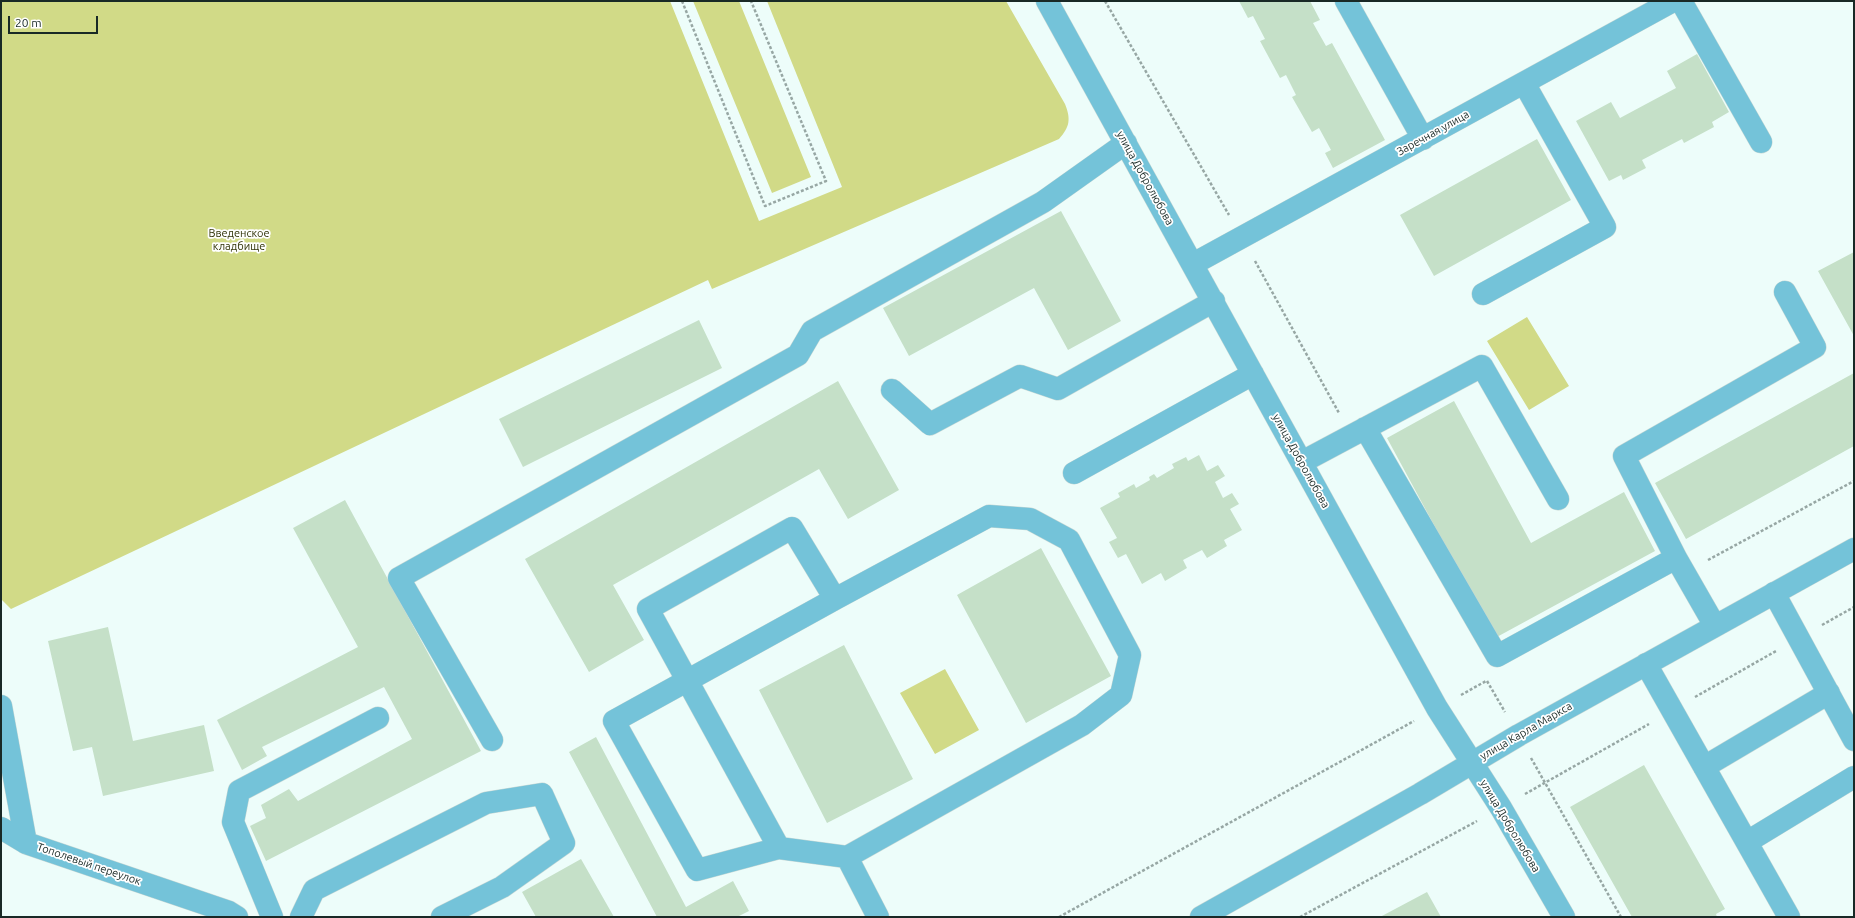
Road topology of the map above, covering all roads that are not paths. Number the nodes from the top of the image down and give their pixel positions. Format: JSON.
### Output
{"nodes":[{"id":1,"x":1047,"y":1,"type":"edge"},
{"id":2,"x":1346,"y":1,"type":"edge"},
{"id":3,"x":1673,"y":1,"type":"edge"},
{"id":4,"x":1681,"y":1,"type":"edge"},
{"id":5,"x":1524,"y":83,"type":"junction"},
{"id":6,"x":1423,"y":139,"type":"junction"},
{"id":7,"x":1761,"y":142,"type":"dead end"},
{"id":8,"x":1126,"y":143,"type":"junction"},
{"id":9,"x":1193,"y":264,"type":"junction"},
{"id":10,"x":1785,"y":292,"type":"dead end"},
{"id":11,"x":1483,"y":294,"type":"dead end"},
{"id":12,"x":1214,"y":301,"type":"junction"},
{"id":13,"x":1253,"y":374,"type":"junction"},
{"id":14,"x":892,"y":390,"type":"dead end"},
{"id":15,"x":1365,"y":428,"type":"junction"},
{"id":16,"x":1302,"y":462,"type":"junction"},
{"id":17,"x":1074,"y":473,"type":"dead end"},
{"id":18,"x":1558,"y":499,"type":"dead end"},
{"id":19,"x":1854,"y":549,"type":"edge"},
{"id":20,"x":1676,"y":558,"type":"junction"},
{"id":21,"x":1774,"y":593,"type":"junction"},
{"id":22,"x":835,"y":599,"type":"junction"},
{"id":23,"x":1715,"y":626,"type":"junction"},
{"id":24,"x":1646,"y":664,"type":"junction"},
{"id":25,"x":687,"y":682,"type":"junction"},
{"id":26,"x":1828,"y":693,"type":"junction"},
{"id":27,"x":1,"y":706,"type":"edge"},
{"id":28,"x":378,"y":718,"type":"dead end"},
{"id":29,"x":492,"y":740,"type":"dead end"},
{"id":30,"x":1854,"y":740,"type":"edge"},
{"id":31,"x":1472,"y":763,"type":"junction"},
{"id":32,"x":1704,"y":767,"type":"junction"},
{"id":33,"x":1854,"y":777,"type":"edge"},
{"id":34,"x":1,"y":828,"type":"edge"},
{"id":35,"x":1747,"y":842,"type":"junction"},
{"id":36,"x":26,"y":843,"type":"junction"},
{"id":37,"x":779,"y":848,"type":"junction"},
{"id":38,"x":847,"y":857,"type":"junction"},
{"id":39,"x":237,"y":917,"type":"edge"},
{"id":40,"x":272,"y":917,"type":"edge"},
{"id":41,"x":301,"y":917,"type":"edge"},
{"id":42,"x":442,"y":917,"type":"edge"},
{"id":43,"x":878,"y":917,"type":"edge"},
{"id":44,"x":1201,"y":917,"type":"edge"},
{"id":45,"x":1564,"y":917,"type":"edge"},
{"id":46,"x":1789,"y":917,"type":"edge"}],
"edges":[{"from":1,"to":8,"type":"street","name":"улица Добролюбова"},
{"from":2,"to":6,"type":"street"},
{"from":3,"to":5,"type":"street","name":"Заречная улица"},
{"from":4,"to":7,"type":"street"},
{"from":5,"to":6,"type":"street","name":"Заречная улица"},
{"from":5,"to":11,"type":"street"},
{"from":6,"to":9,"type":"street","name":"Заречная улица"},
{"from":8,"to":9,"type":"street","name":"улица Добролюбова"},
{"from":8,"to":29,"type":"street"},
{"from":9,"to":12,"type":"street","name":"улица Добролюбова"},
{"from":10,"to":20,"type":"street"},
{"from":12,"to":13,"type":"street","name":"улица Добролюбова"},
{"from":12,"to":14,"type":"street"},
{"from":13,"to":16,"type":"street","name":"улица Добролюбова"},
{"from":13,"to":17,"type":"street"},
{"from":15,"to":16,"type":"street"},
{"from":15,"to":18,"type":"street"},
{"from":15,"to":20,"type":"street"},
{"from":16,"to":31,"type":"street","name":"улица Добролюбова"},
{"from":19,"to":21,"type":"street","name":"улица Карла Маркса"},
{"from":20,"to":23,"type":"street"},
{"from":21,"to":23,"type":"street","name":"улица Карла Маркса"},
{"from":21,"to":26,"type":"street"},
{"from":22,"to":25,"type":"street"},
{"from":22,"to":25,"type":"street"},
{"from":22,"to":38,"type":"street"},
{"from":23,"to":24,"type":"street","name":"улица Карла Маркса"},
{"from":24,"to":31,"type":"street","name":"улица Карла Маркса"},
{"from":24,"to":32,"type":"street"},
{"from":25,"to":37,"type":"street"},
{"from":25,"to":37,"type":"street"},
{"from":26,"to":30,"type":"street"},
{"from":26,"to":32,"type":"street"},
{"from":27,"to":36,"type":"street","name":"Тополевый переулок"},
{"from":28,"to":40,"type":"street"},
{"from":31,"to":44,"type":"street","name":"улица Карла Маркса"},
{"from":31,"to":45,"type":"street","name":"улица Добролюбова"},
{"from":32,"to":35,"type":"street"},
{"from":33,"to":35,"type":"street"},
{"from":34,"to":36,"type":"street"},
{"from":35,"to":46,"type":"street"},
{"from":36,"to":39,"type":"street","name":"Тополевый переулок"},
{"from":37,"to":38,"type":"street"},
{"from":38,"to":43,"type":"street"},
{"from":41,"to":42,"type":"street"}]}
